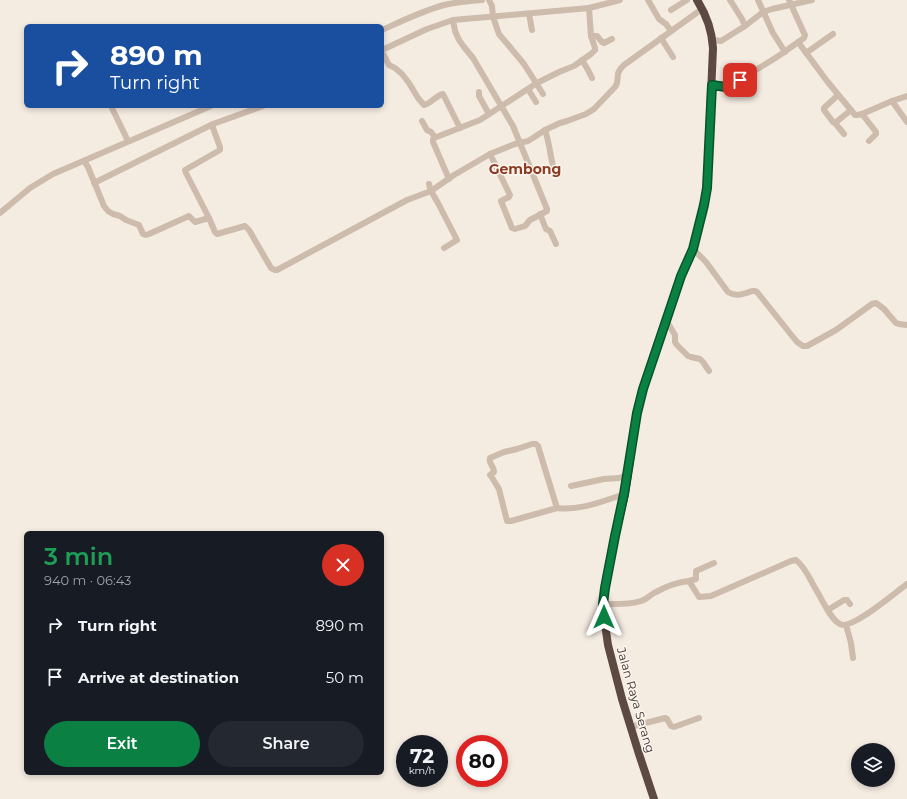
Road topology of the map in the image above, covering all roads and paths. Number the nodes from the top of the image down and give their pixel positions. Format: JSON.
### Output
{"nodes":[{"id":1,"x":481,"y":0,"type":"edge"},
{"id":2,"x":620,"y":0,"type":"edge"},
{"id":3,"x":648,"y":0,"type":"edge"},
{"id":4,"x":687,"y":0,"type":"edge"},
{"id":5,"x":697,"y":0,"type":"edge"},
{"id":6,"x":730,"y":0,"type":"edge"},
{"id":7,"x":758,"y":0,"type":"edge"},
{"id":8,"x":812,"y":0,"type":"edge"},
{"id":9,"x":790,"y":2,"type":"edge"},
{"id":10,"x":490,"y":3,"type":"edge"},
{"id":11,"x":589,"y":8,"type":"junction"},
{"id":12,"x":702,"y":9,"type":"junction"},
{"id":13,"x":672,"y":10,"type":"dead end"},
{"id":14,"x":763,"y":12,"type":"junction"},
{"id":15,"x":529,"y":14,"type":"junction"},
{"id":16,"x":493,"y":16,"type":"junction"},
{"id":17,"x":453,"y":20,"type":"junction"},
{"id":18,"x":745,"y":26,"type":"junction"},
{"id":19,"x":384,"y":29,"type":"edge"},
{"id":20,"x":532,"y":30,"type":"dead end"},
{"id":21,"x":671,"y":31,"type":"junction"},
{"id":22,"x":833,"y":34,"type":"dead end"},
{"id":23,"x":591,"y":36,"type":"junction"},
{"id":24,"x":661,"y":38,"type":"junction"},
{"id":25,"x":612,"y":39,"type":"dead end"},
{"id":26,"x":713,"y":40,"type":"junction"},
{"id":27,"x":798,"y":42,"type":"junction"},
{"id":28,"x":384,"y":50,"type":"edge"},
{"id":29,"x":785,"y":52,"type":"junction"},
{"id":30,"x":806,"y":53,"type":"junction"},
{"id":31,"x":384,"y":55,"type":"edge"},
{"id":32,"x":673,"y":57,"type":"dead end"},
{"id":33,"x":582,"y":60,"type":"junction"},
{"id":34,"x":592,"y":78,"type":"dead end"},
{"id":35,"x":537,"y":84,"type":"junction"},
{"id":36,"x":712,"y":85,"type":"junction"},
{"id":37,"x":528,"y":89,"type":"junction"},
{"id":38,"x":479,"y":92,"type":"dead end"},
{"id":39,"x":543,"y":94,"type":"dead end"},
{"id":40,"x":838,"y":95,"type":"junction"},
{"id":41,"x":907,"y":96,"type":"edge"},
{"id":42,"x":892,"y":101,"type":"junction"},
{"id":43,"x":536,"y":102,"type":"dead end"},
{"id":44,"x":501,"y":106,"type":"junction"},
{"id":45,"x":112,"y":108,"type":"edge"},
{"id":46,"x":206,"y":108,"type":"edge"},
{"id":47,"x":257,"y":108,"type":"edge"},
{"id":48,"x":851,"y":110,"type":"junction"},
{"id":49,"x":489,"y":114,"type":"junction"},
{"id":50,"x":862,"y":114,"type":"junction"},
{"id":51,"x":422,"y":121,"type":"dead end"},
{"id":52,"x":907,"y":122,"type":"edge"},
{"id":53,"x":835,"y":123,"type":"junction"},
{"id":54,"x":213,"y":124,"type":"junction"},
{"id":55,"x":460,"y":128,"type":"junction"},
{"id":56,"x":545,"y":130,"type":"junction"},
{"id":57,"x":844,"y":134,"type":"dead end"},
{"id":58,"x":435,"y":137,"type":"junction"},
{"id":59,"x":128,"y":141,"type":"junction"},
{"id":60,"x":869,"y":141,"type":"dead end"},
{"id":61,"x":520,"y":143,"type":"junction"},
{"id":62,"x":490,"y":154,"type":"junction"},
{"id":63,"x":84,"y":161,"type":"junction"},
{"id":64,"x":553,"y":166,"type":"dead end"},
{"id":65,"x":449,"y":179,"type":"junction"},
{"id":66,"x":94,"y":181,"type":"junction"},
{"id":67,"x":430,"y":188,"type":"junction"},
{"id":68,"x":0,"y":213,"type":"edge"},
{"id":69,"x":540,"y":214,"type":"junction"},
{"id":70,"x":209,"y":218,"type":"junction"},
{"id":71,"x":556,"y":244,"type":"dead end"},
{"id":72,"x":444,"y":248,"type":"dead end"},
{"id":73,"x":693,"y":249,"type":"junction"},
{"id":74,"x":666,"y":320,"type":"junction"},
{"id":75,"x":907,"y":325,"type":"edge"},
{"id":76,"x":709,"y":371,"type":"dead end"},
{"id":77,"x":628,"y":475,"type":"junction"},
{"id":78,"x":571,"y":486,"type":"dead end"},
{"id":79,"x":624,"y":494,"type":"junction"},
{"id":80,"x":557,"y":508,"type":"junction"},
{"id":81,"x":714,"y":563,"type":"dead end"},
{"id":82,"x":689,"y":581,"type":"junction"},
{"id":83,"x":907,"y":584,"type":"edge"},
{"id":84,"x":603,"y":604,"type":"junction"},
{"id":85,"x":850,"y":604,"type":"dead end"},
{"id":86,"x":828,"y":610,"type":"junction"},
{"id":87,"x":846,"y":625,"type":"junction"},
{"id":88,"x":853,"y":658,"type":"dead end"},
{"id":89,"x":699,"y":718,"type":"dead end"},
{"id":90,"x":630,"y":727,"type":"junction"},
{"id":91,"x":654,"y":799,"type":"edge"}],
"edges":[{"from":1,"to":19,"type":"street"},
{"from":2,"to":11,"type":"street"},
{"from":3,"to":21,"type":"street"},
{"from":4,"to":13,"type":"street"},
{"from":5,"to":12,"type":"highway","name":"Jalan Raya Serang"},
{"from":6,"to":18,"type":"street"},
{"from":7,"to":14,"type":"street"},
{"from":8,"to":9,"type":"street"},
{"from":9,"to":14,"type":"street"},
{"from":9,"to":27,"type":"street"},
{"from":10,"to":16,"type":"street"},
{"from":11,"to":15,"type":"street"},
{"from":11,"to":23,"type":"street"},
{"from":12,"to":21,"type":"street"},
{"from":12,"to":26,"type":"highway","name":"Jalan Raya Serang"},
{"from":14,"to":18,"type":"street"},
{"from":14,"to":29,"type":"street"},
{"from":15,"to":16,"type":"street"},
{"from":15,"to":20,"type":"street"},
{"from":16,"to":17,"type":"street"},
{"from":16,"to":35,"type":"street"},
{"from":17,"to":28,"type":"street"},
{"from":17,"to":44,"type":"street"},
{"from":18,"to":26,"type":"street"},
{"from":21,"to":24,"type":"street"},
{"from":22,"to":30,"type":"street"},
{"from":23,"to":25,"type":"street"},
{"from":23,"to":33,"type":"street"},
{"from":24,"to":32,"type":"street"},
{"from":24,"to":56,"type":"street"},
{"from":26,"to":36,"type":"highway","name":"Jalan Raya Serang"},
{"from":27,"to":29,"type":"street"},
{"from":27,"to":30,"type":"street"},
{"from":29,"to":36,"type":"street"},
{"from":30,"to":40,"type":"street"},
{"from":31,"to":55,"type":"street"},
{"from":33,"to":34,"type":"street"},
{"from":33,"to":35,"type":"street"},
{"from":35,"to":37,"type":"street"},
{"from":35,"to":39,"type":"street"},
{"from":36,"to":73,"type":"highway","name":"Jalan Raya Serang"},
{"from":37,"to":43,"type":"street"},
{"from":37,"to":44,"type":"street"},
{"from":38,"to":49,"type":"street"},
{"from":40,"to":48,"type":"street"},
{"from":40,"to":53,"type":"street"},
{"from":41,"to":42,"type":"street"},
{"from":42,"to":50,"type":"street"},
{"from":42,"to":52,"type":"street"},
{"from":44,"to":49,"type":"street"},
{"from":44,"to":61,"type":"street"},
{"from":45,"to":59,"type":"street"},
{"from":46,"to":59,"type":"street"},
{"from":47,"to":54,"type":"street"},
{"from":48,"to":50,"type":"street"},
{"from":48,"to":53,"type":"street"},
{"from":49,"to":55,"type":"street"},
{"from":50,"to":60,"type":"street"},
{"from":51,"to":58,"type":"street"},
{"from":53,"to":57,"type":"street"},
{"from":54,"to":66,"type":"street"},
{"from":54,"to":70,"type":"street"},
{"from":55,"to":58,"type":"street"},
{"from":56,"to":61,"type":"street"},
{"from":56,"to":64,"type":"street"},
{"from":58,"to":65,"type":"street"},
{"from":59,"to":63,"type":"street"},
{"from":61,"to":62,"type":"street"},
{"from":61,"to":69,"type":"street"},
{"from":62,"to":65,"type":"street"},
{"from":62,"to":69,"type":"street"},
{"from":63,"to":66,"type":"street"},
{"from":63,"to":68,"type":"street"},
{"from":65,"to":67,"type":"street"},
{"from":66,"to":70,"type":"street"},
{"from":67,"to":70,"type":"street"},
{"from":67,"to":72,"type":"street"},
{"from":69,"to":71,"type":"street"},
{"from":73,"to":74,"type":"highway","name":"Jalan Raya Serang"},
{"from":73,"to":75,"type":"street"},
{"from":74,"to":76,"type":"street"},
{"from":74,"to":77,"type":"highway","name":"Jalan Raya Serang"},
{"from":77,"to":78,"type":"street"},
{"from":77,"to":79,"type":"highway","name":"Jalan Raya Serang"},
{"from":79,"to":80,"type":"street"},
{"from":79,"to":84,"type":"highway","name":"Jalan Raya Serang"},
{"from":80,"to":80,"type":"street"},
{"from":81,"to":82,"type":"street"},
{"from":82,"to":84,"type":"street"},
{"from":82,"to":86,"type":"street"},
{"from":83,"to":87,"type":"street"},
{"from":84,"to":90,"type":"highway","name":"Jalan Raya Serang"},
{"from":85,"to":86,"type":"street"},
{"from":86,"to":87,"type":"street"},
{"from":87,"to":88,"type":"street"},
{"from":89,"to":90,"type":"street"},
{"from":90,"to":91,"type":"highway","name":"Jalan Raya Serang"}]}
